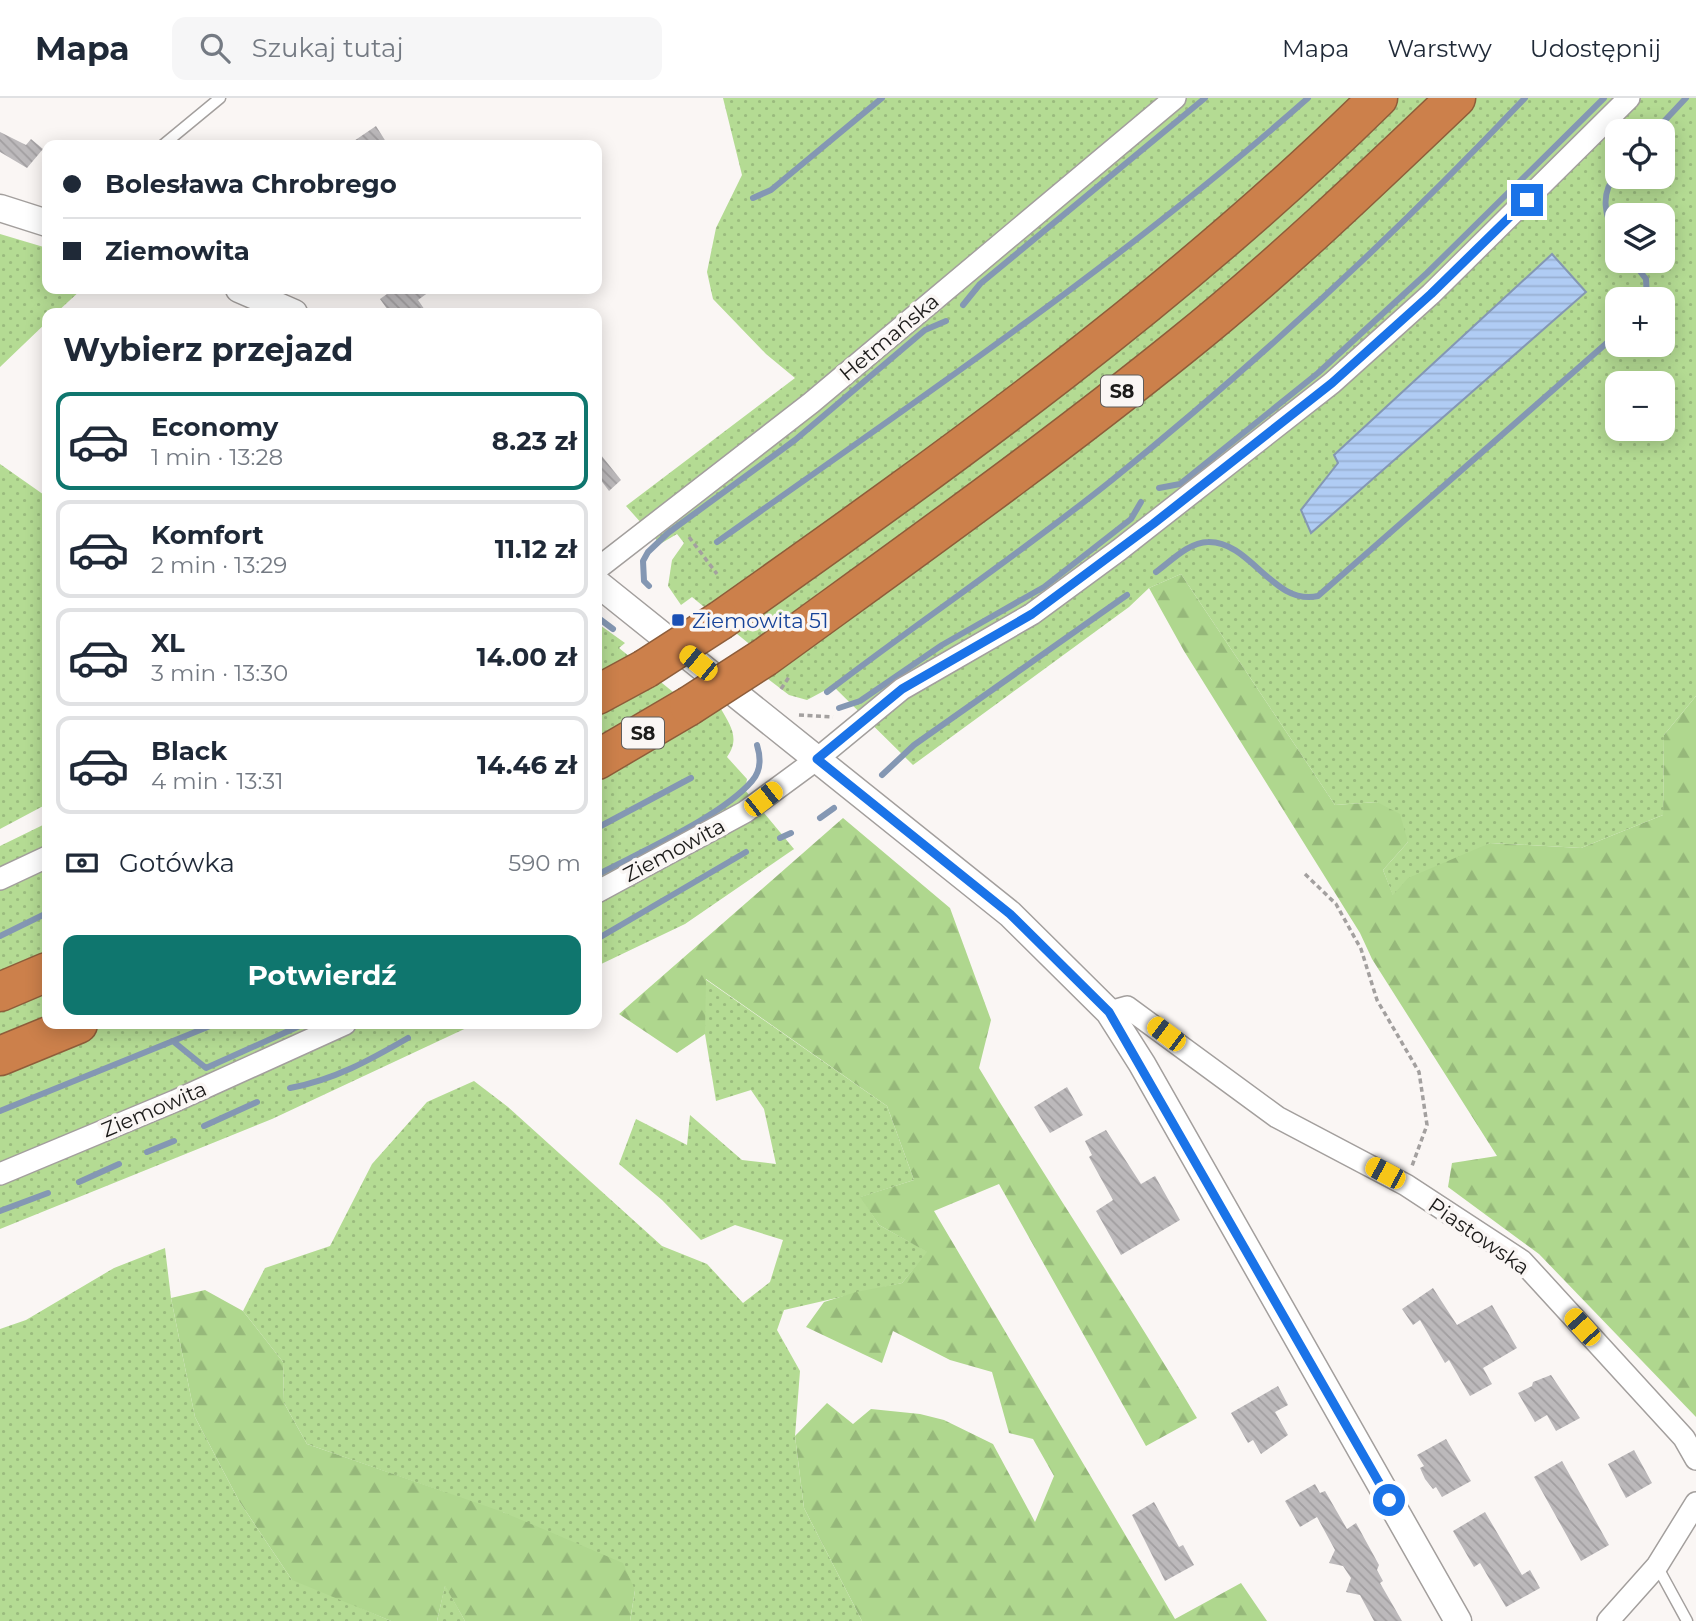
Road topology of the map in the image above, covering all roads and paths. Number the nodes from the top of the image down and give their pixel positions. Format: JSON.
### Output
{"nodes":[{"id":1,"x":220,"y":98,"type":"edge"},
{"id":2,"x":1175,"y":98,"type":"edge"},
{"id":3,"x":1378,"y":98,"type":"edge"},
{"id":4,"x":1456,"y":98,"type":"edge"},
{"id":5,"x":1629,"y":98,"type":"edge"},
{"id":6,"x":169,"y":140,"type":"edge"},
{"id":7,"x":0,"y":208,"type":"edge"},
{"id":8,"x":42,"y":221,"type":"edge"},
{"id":9,"x":250,"y":294,"type":"edge"},
{"id":10,"x":283,"y":308,"type":"edge"},
{"id":11,"x":689,"y":537,"type":"dead end"},
{"id":12,"x":602,"y":565,"type":"edge"},
{"id":13,"x":717,"y":574,"type":"dead end"},
{"id":14,"x":602,"y":587,"type":"edge"},
{"id":15,"x":602,"y":692,"type":"edge"},
{"id":16,"x":602,"y":757,"type":"edge"},
{"id":17,"x":817,"y":759,"type":"junction"},
{"id":18,"x":42,"y":859,"type":"edge"},
{"id":19,"x":1305,"y":874,"type":"dead end"},
{"id":20,"x":0,"y":879,"type":"edge"},
{"id":21,"x":602,"y":889,"type":"edge"},
{"id":22,"x":42,"y":974,"type":"edge"},
{"id":23,"x":0,"y":992,"type":"edge"},
{"id":24,"x":1109,"y":1012,"type":"junction"},
{"id":25,"x":66,"y":1029,"type":"edge"},
{"id":26,"x":334,"y":1029,"type":"edge"},
{"id":27,"x":0,"y":1056,"type":"edge"},
{"id":28,"x":0,"y":1174,"type":"edge"},
{"id":29,"x":1406,"y":1185,"type":"junction"},
{"id":30,"x":1696,"y":1460,"type":"edge"},
{"id":31,"x":1696,"y":1503,"type":"edge"},
{"id":32,"x":1657,"y":1566,"type":"junction"},
{"id":33,"x":1458,"y":1621,"type":"edge"},
{"id":34,"x":1608,"y":1621,"type":"edge"},
{"id":35,"x":1687,"y":1621,"type":"edge"}],
"edges":[{"from":1,"to":6,"type":"lane"},
{"from":2,"to":12,"type":"street","name":"Hetmańska"},
{"from":3,"to":15,"type":"highway","number":"S8","bridge":true},
{"from":4,"to":16,"type":"highway","number":"S8","bridge":true},
{"from":5,"to":17,"type":"street","name":"Ziemowita"},
{"from":7,"to":8,"type":"street"},
{"from":9,"to":10,"type":"street"},
{"from":11,"to":13,"type":"path"},
{"from":14,"to":17,"type":"street"},
{"from":17,"to":21,"type":"street","name":"Ziemowita"},
{"from":17,"to":24,"type":"street"},
{"from":18,"to":20,"type":"street"},
{"from":19,"to":29,"type":"path"},
{"from":22,"to":23,"type":"highway"},
{"from":24,"to":29,"type":"street","name":"Piastowska"},
{"from":24,"to":33,"type":"street"},
{"from":25,"to":27,"type":"highway"},
{"from":26,"to":28,"type":"street","name":"Ziemowita"},
{"from":29,"to":30,"type":"street","name":"Piastowska"},
{"from":31,"to":32,"type":"street"},
{"from":32,"to":34,"type":"street"},
{"from":32,"to":35,"type":"lane"}]}
